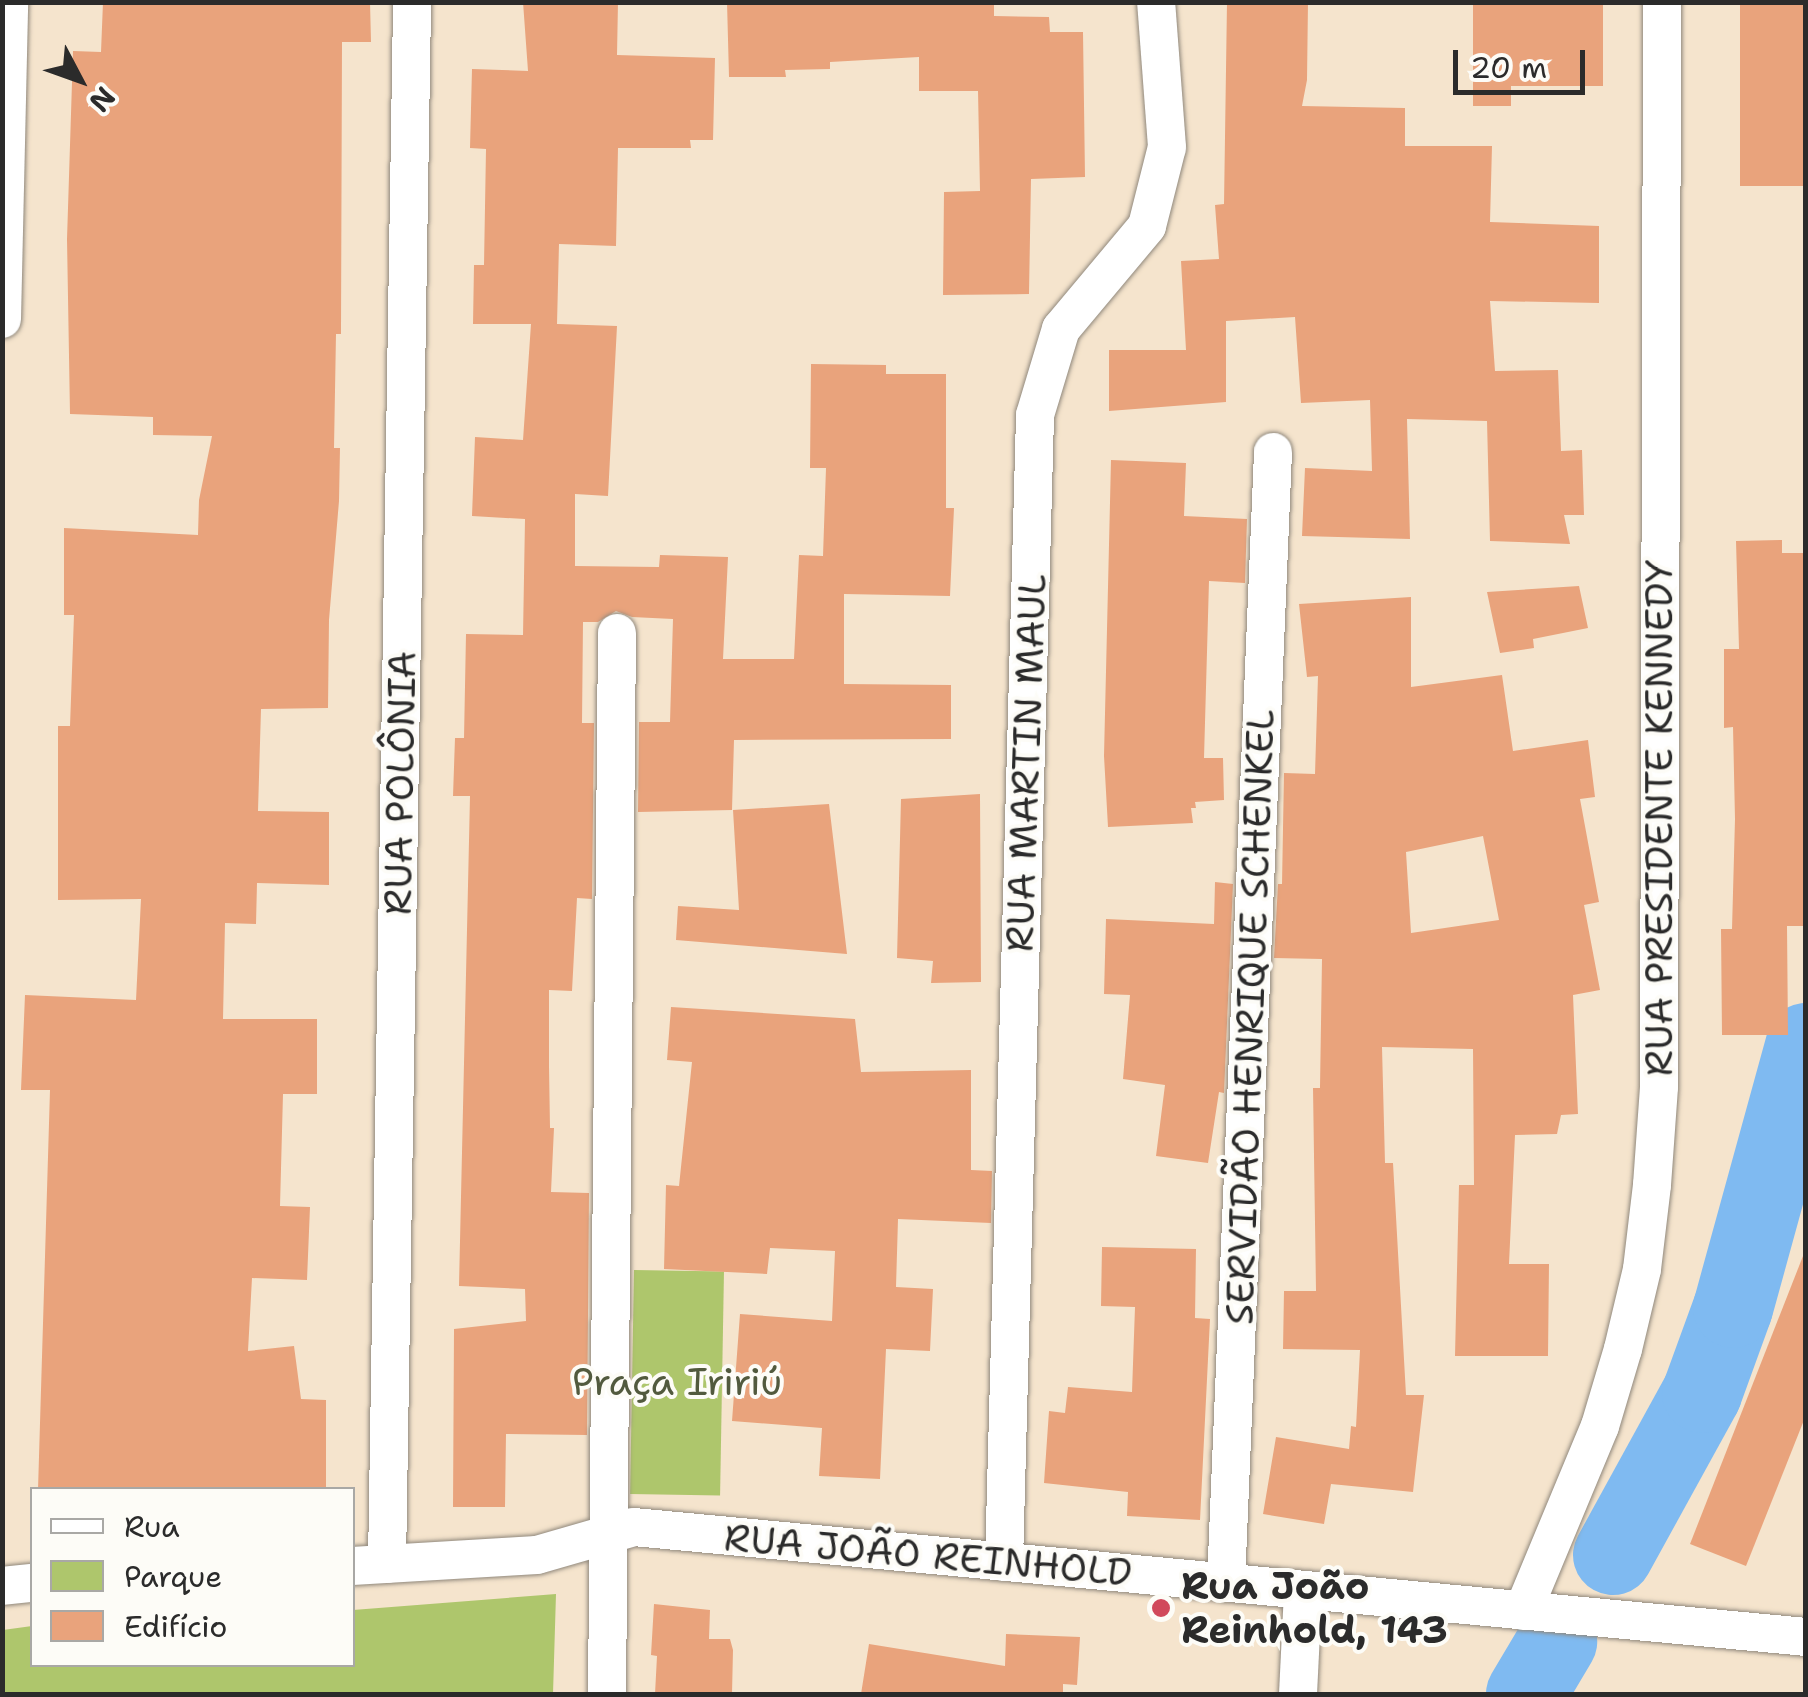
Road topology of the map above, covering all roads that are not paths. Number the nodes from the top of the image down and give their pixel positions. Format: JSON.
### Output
{"nodes":[{"id":1,"x":9,"y":2,"type":"edge"},
{"id":2,"x":412,"y":2,"type":"edge"},
{"id":3,"x":1156,"y":2,"type":"edge"},
{"id":4,"x":1662,"y":2,"type":"edge"},
{"id":5,"x":2,"y":319,"type":"edge"},
{"id":6,"x":1273,"y":452,"type":"dead end"},
{"id":7,"x":618,"y":633,"type":"dead end"},
{"id":8,"x":608,"y":1532,"type":"junction"},
{"id":9,"x":1004,"y":1562,"type":"junction"},
{"id":10,"x":370,"y":1565,"type":"edge"},
{"id":11,"x":1226,"y":1582,"type":"junction"},
{"id":12,"x":30,"y":1583,"type":"edge"},
{"id":13,"x":2,"y":1586,"type":"edge"},
{"id":14,"x":1303,"y":1590,"type":"junction"},
{"id":15,"x":1542,"y":1612,"type":"junction"},
{"id":16,"x":1806,"y":1637,"type":"edge"},
{"id":17,"x":607,"y":1694,"type":"edge"},
{"id":18,"x":1298,"y":1694,"type":"edge"}],
"edges":[{"from":1,"to":5,"type":"street"},
{"from":2,"to":10,"type":"street","name":"RUA POLÔNIA"},
{"from":3,"to":9,"type":"street","name":"RUA MARTIN MAUL"},
{"from":4,"to":15,"type":"street","name":"RUA PRESIDENTE KENNEDY"},
{"from":6,"to":11,"type":"street","name":"SERVIDÃO HENRIQUE SCHENKEL"},
{"from":7,"to":8,"type":"street"},
{"from":8,"to":9,"type":"street","name":"RUA JOÃO REINHOLD"},
{"from":8,"to":10,"type":"street","name":"RUA JOÃO REINHOLD"},
{"from":8,"to":17,"type":"street"},
{"from":9,"to":11,"type":"street","name":"RUA JOÃO REINHOLD"},
{"from":11,"to":14,"type":"street","name":"RUA JOÃO REINHOLD"},
{"from":12,"to":13,"type":"street"},
{"from":14,"to":15,"type":"street","name":"RUA JOÃO REINHOLD"},
{"from":14,"to":18,"type":"street"},
{"from":15,"to":16,"type":"street","name":"RUA JOÃO REINHOLD"}]}
